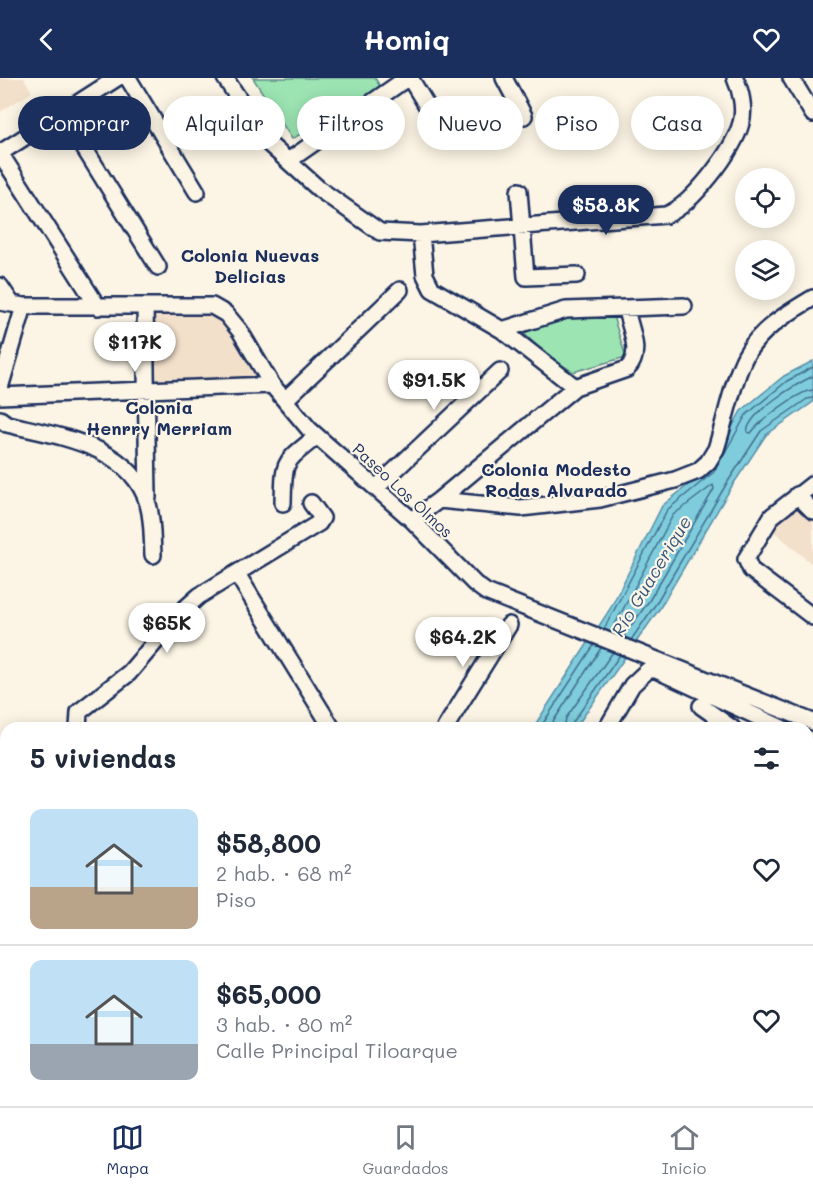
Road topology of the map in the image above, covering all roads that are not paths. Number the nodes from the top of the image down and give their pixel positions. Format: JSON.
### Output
{"nodes":[{"id":1,"x":117,"y":78,"type":"edge"},
{"id":2,"x":128,"y":78,"type":"edge"},
{"id":3,"x":225,"y":78,"type":"edge"},
{"id":4,"x":408,"y":78,"type":"edge"},
{"id":5,"x":504,"y":78,"type":"edge"},
{"id":6,"x":791,"y":78,"type":"edge"},
{"id":7,"x":740,"y":79,"type":"edge"},
{"id":8,"x":90,"y":96,"type":"edge"},
{"id":9,"x":420,"y":96,"type":"edge"},
{"id":10,"x":813,"y":114,"type":"edge"},
{"id":11,"x":524,"y":116,"type":"dead end"},
{"id":12,"x":18,"y":142,"type":"edge"},
{"id":13,"x":85,"y":150,"type":"edge"},
{"id":14,"x":0,"y":153,"type":"edge"},
{"id":15,"x":288,"y":161,"type":"junction"},
{"id":16,"x":519,"y":191,"type":"dead end"},
{"id":17,"x":197,"y":192,"type":"dead end"},
{"id":18,"x":521,"y":225,"type":"junction"},
{"id":19,"x":421,"y":234,"type":"junction"},
{"id":20,"x":158,"y":267,"type":"dead end"},
{"id":21,"x":577,"y":275,"type":"dead end"},
{"id":22,"x":0,"y":286,"type":"edge"},
{"id":23,"x":400,"y":290,"type":"dead end"},
{"id":24,"x":813,"y":298,"type":"edge"},
{"id":25,"x":12,"y":304,"type":"edge"},
{"id":26,"x":145,"y":306,"type":"junction"},
{"id":27,"x":684,"y":306,"type":"dead end"},
{"id":28,"x":98,"y":307,"type":"junction"},
{"id":29,"x":626,"y":310,"type":"junction"},
{"id":30,"x":502,"y":330,"type":"junction"},
{"id":31,"x":500,"y":371,"type":"dead end"},
{"id":32,"x":272,"y":384,"type":"junction"},
{"id":33,"x":575,"y":387,"type":"junction"},
{"id":34,"x":0,"y":388,"type":"edge"},
{"id":35,"x":146,"y":389,"type":"junction"},
{"id":36,"x":0,"y":396,"type":"edge"},
{"id":37,"x":285,"y":400,"type":"junction"},
{"id":38,"x":0,"y":419,"type":"edge"},
{"id":39,"x":317,"y":436,"type":"junction"},
{"id":40,"x":813,"y":484,"type":"edge"},
{"id":41,"x":376,"y":488,"type":"junction"},
{"id":42,"x":797,"y":495,"type":"junction"},
{"id":43,"x":439,"y":500,"type":"junction"},
{"id":44,"x":283,"y":503,"type":"dead end"},
{"id":45,"x":311,"y":503,"type":"dead end"},
{"id":46,"x":148,"y":504,"type":"junction"},
{"id":47,"x":813,"y":511,"type":"edge"},
{"id":48,"x":412,"y":519,"type":"junction"},
{"id":49,"x":153,"y":555,"type":"dead end"},
{"id":50,"x":237,"y":574,"type":"junction"},
{"id":51,"x":813,"y":617,"type":"edge"},
{"id":52,"x":509,"y":625,"type":"dead end"},
{"id":53,"x":701,"y":706,"type":"dead end"},
{"id":54,"x":809,"y":720,"type":"edge"},
{"id":55,"x":78,"y":722,"type":"edge"},
{"id":56,"x":328,"y":722,"type":"edge"},
{"id":57,"x":449,"y":722,"type":"edge"},
{"id":58,"x":610,"y":722,"type":"edge"},
{"id":59,"x":724,"y":722,"type":"edge"},
{"id":60,"x":769,"y":722,"type":"edge"}],
"edges":[{"from":1,"to":8,"type":"street"},
{"from":2,"to":17,"type":"street"},
{"from":3,"to":15,"type":"street"},
{"from":4,"to":9,"type":"street"},
{"from":4,"to":15,"type":"street"},
{"from":5,"to":11,"type":"street"},
{"from":6,"to":10,"type":"street"},
{"from":7,"to":18,"type":"street"},
{"from":12,"to":14,"type":"street"},
{"from":13,"to":20,"type":"street"},
{"from":14,"to":28,"type":"street"},
{"from":15,"to":19,"type":"street"},
{"from":16,"to":18,"type":"street"},
{"from":18,"to":19,"type":"street"},
{"from":18,"to":21,"type":"street"},
{"from":19,"to":30,"type":"street"},
{"from":22,"to":25,"type":"street"},
{"from":23,"to":37,"type":"street"},
{"from":24,"to":43,"type":"street"},
{"from":25,"to":28,"type":"street","name":"Paseo Los Olmos"},
{"from":25,"to":34,"type":"street"},
{"from":26,"to":28,"type":"street","name":"Paseo Los Olmos"},
{"from":26,"to":32,"type":"street","name":"Paseo Los Olmos"},
{"from":26,"to":35,"type":"street"},
{"from":27,"to":29,"type":"street"},
{"from":29,"to":30,"type":"street"},
{"from":29,"to":33,"type":"street"},
{"from":30,"to":33,"type":"street"},
{"from":31,"to":41,"type":"street"},
{"from":32,"to":35,"type":"street"},
{"from":32,"to":37,"type":"street","name":"Paseo Los Olmos"},
{"from":33,"to":43,"type":"street"},
{"from":35,"to":36,"type":"street"},
{"from":35,"to":46,"type":"street"},
{"from":37,"to":39,"type":"street","name":"Paseo Los Olmos"},
{"from":38,"to":46,"type":"street"},
{"from":39,"to":41,"type":"street","name":"Paseo Los Olmos"},
{"from":39,"to":44,"type":"street"},
{"from":40,"to":42,"type":"street"},
{"from":41,"to":48,"type":"street","name":"Paseo Los Olmos"},
{"from":42,"to":47,"type":"street"},
{"from":42,"to":51,"type":"street"},
{"from":43,"to":48,"type":"street"},
{"from":45,"to":50,"type":"street"},
{"from":46,"to":49,"type":"street"},
{"from":48,"to":54,"type":"street","name":"Paseo Los Olmos"},
{"from":50,"to":55,"type":"street"},
{"from":50,"to":56,"type":"street"},
{"from":52,"to":57,"type":"street"},
{"from":53,"to":59,"type":"street"},
{"from":58,"to":60,"type":"street"}]}
